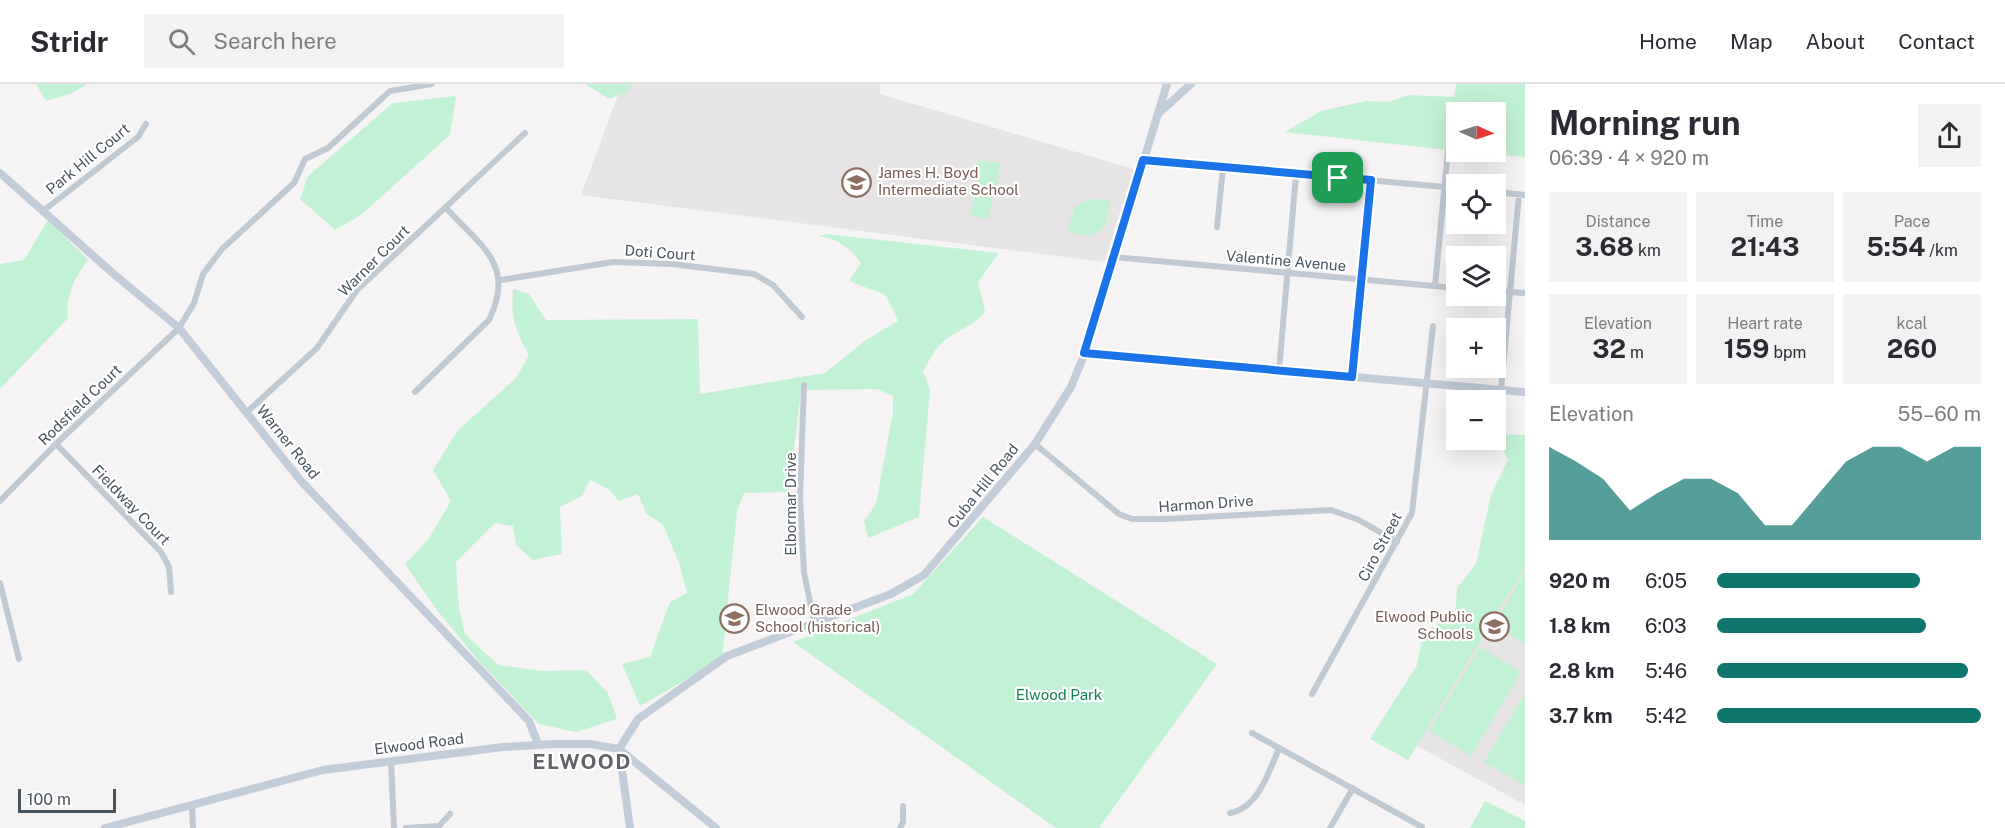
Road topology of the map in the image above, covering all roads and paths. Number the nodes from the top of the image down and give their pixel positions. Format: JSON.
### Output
{"nodes":[{"id":1,"x":432,"y":84,"type":"edge"},
{"id":2,"x":1167,"y":84,"type":"edge"},
{"id":3,"x":1191,"y":84,"type":"edge"},
{"id":4,"x":1158,"y":113,"type":"junction"},
{"id":5,"x":146,"y":124,"type":"dead end"},
{"id":6,"x":525,"y":133,"type":"dead end"},
{"id":7,"x":1143,"y":160,"type":"junction"},
{"id":8,"x":1447,"y":162,"type":"edge"},
{"id":9,"x":1223,"y":168,"type":"junction"},
{"id":10,"x":0,"y":172,"type":"edge"},
{"id":11,"x":1296,"y":174,"type":"junction"},
{"id":12,"x":1371,"y":180,"type":"junction"},
{"id":13,"x":1444,"y":187,"type":"junction"},
{"id":14,"x":1506,"y":193,"type":"edge"},
{"id":15,"x":1522,"y":194,"type":"edge"},
{"id":16,"x":446,"y":208,"type":"junction"},
{"id":17,"x":43,"y":211,"type":"junction"},
{"id":18,"x":1217,"y":227,"type":"dead end"},
{"id":19,"x":1113,"y":256,"type":"junction"},
{"id":20,"x":1288,"y":273,"type":"junction"},
{"id":21,"x":501,"y":280,"type":"junction"},
{"id":22,"x":1361,"y":280,"type":"junction"},
{"id":23,"x":1435,"y":286,"type":"junction"},
{"id":24,"x":1446,"y":287,"type":"edge"},
{"id":25,"x":1506,"y":292,"type":"edge"},
{"id":26,"x":1509,"y":292,"type":"junction"},
{"id":27,"x":1525,"y":293,"type":"edge"},
{"id":28,"x":802,"y":317,"type":"dead end"},
{"id":29,"x":1433,"y":326,"type":"dead end"},
{"id":30,"x":179,"y":328,"type":"junction"},
{"id":31,"x":1084,"y":353,"type":"junction"},
{"id":32,"x":1279,"y":370,"type":"junction"},
{"id":33,"x":1352,"y":377,"type":"junction"},
{"id":34,"x":1428,"y":384,"type":"junction"},
{"id":35,"x":804,"y":385,"type":"dead end"},
{"id":36,"x":1501,"y":390,"type":"joint"},
{"id":37,"x":1506,"y":390,"type":"edge"},
{"id":38,"x":415,"y":392,"type":"dead end"},
{"id":39,"x":1525,"y":392,"type":"edge"},
{"id":40,"x":247,"y":412,"type":"junction"},
{"id":41,"x":56,"y":444,"type":"junction"},
{"id":42,"x":1035,"y":444,"type":"junction"},
{"id":43,"x":0,"y":501,"type":"edge"},
{"id":44,"x":1397,"y":542,"type":"junction"},
{"id":45,"x":0,"y":583,"type":"edge"},
{"id":46,"x":171,"y":592,"type":"dead end"},
{"id":47,"x":814,"y":622,"type":"junction"},
{"id":48,"x":19,"y":658,"type":"dead end"},
{"id":49,"x":1312,"y":694,"type":"dead end"},
{"id":50,"x":1252,"y":733,"type":"dead end"},
{"id":51,"x":538,"y":744,"type":"junction"},
{"id":52,"x":1279,"y":748,"type":"junction"},
{"id":53,"x":619,"y":749,"type":"junction"},
{"id":54,"x":391,"y":761,"type":"junction"},
{"id":55,"x":1353,"y":788,"type":"junction"},
{"id":56,"x":192,"y":804,"type":"junction"},
{"id":57,"x":903,"y":806,"type":"dead end"},
{"id":58,"x":1230,"y":813,"type":"dead end"},
{"id":59,"x":450,"y":814,"type":"dead end"},
{"id":60,"x":105,"y":828,"type":"edge"},
{"id":61,"x":194,"y":828,"type":"edge"},
{"id":62,"x":394,"y":828,"type":"edge"},
{"id":63,"x":406,"y":828,"type":"edge"},
{"id":64,"x":630,"y":828,"type":"edge"},
{"id":65,"x":716,"y":828,"type":"edge"},
{"id":66,"x":900,"y":828,"type":"edge"},
{"id":67,"x":1330,"y":828,"type":"edge"},
{"id":68,"x":1422,"y":828,"type":"edge"}],
"edges":[{"from":1,"to":30,"type":"street","name":"Rodsfield Court"},
{"from":2,"to":4,"type":"main road","name":"Cuba Hill Road"},
{"from":3,"to":4,"type":"main road"},
{"from":4,"to":7,"type":"main road","name":"Cuba Hill Road"},
{"from":5,"to":17,"type":"street","name":"Park Hill Court"},
{"from":6,"to":16,"type":"street","name":"Warner Court"},
{"from":7,"to":9,"type":"street"},
{"from":7,"to":19,"type":"main road","name":"Cuba Hill Road"},
{"from":8,"to":13,"type":"street"},
{"from":9,"to":11,"type":"street"},
{"from":9,"to":18,"type":"street"},
{"from":10,"to":17,"type":"main road","name":"Warner Road"},
{"from":11,"to":12,"type":"street"},
{"from":11,"to":20,"type":"street"},
{"from":12,"to":13,"type":"street"},
{"from":12,"to":22,"type":"street"},
{"from":13,"to":23,"type":"street"},
{"from":14,"to":15,"type":"street"},
{"from":15,"to":26,"type":"street"},
{"from":16,"to":21,"type":"street"},
{"from":16,"to":40,"type":"street","name":"Warner Court"},
{"from":17,"to":30,"type":"main road","name":"Warner Road"},
{"from":19,"to":20,"type":"street","name":"Valentine Avenue"},
{"from":19,"to":31,"type":"main road","name":"Cuba Hill Road"},
{"from":20,"to":22,"type":"street","name":"Valentine Avenue"},
{"from":20,"to":32,"type":"street"},
{"from":21,"to":28,"type":"street","name":"Doti Court"},
{"from":21,"to":38,"type":"street"},
{"from":22,"to":23,"type":"street","name":"Valentine Avenue"},
{"from":22,"to":33,"type":"street"},
{"from":23,"to":24,"type":"street","name":"Valentine Avenue"},
{"from":25,"to":26,"type":"street"},
{"from":26,"to":27,"type":"street"},
{"from":26,"to":36,"type":"street"},
{"from":29,"to":34,"type":"street","name":"Ciro Street"},
{"from":30,"to":40,"type":"main road","name":"Warner Road"},
{"from":30,"to":41,"type":"street","name":"Rodsfield Court"},
{"from":31,"to":32,"type":"main road"},
{"from":31,"to":42,"type":"main road","name":"Cuba Hill Road"},
{"from":32,"to":33,"type":"main road"},
{"from":33,"to":34,"type":"main road"},
{"from":34,"to":36,"type":"main road"},
{"from":34,"to":44,"type":"street","name":"Ciro Street"},
{"from":35,"to":47,"type":"street","name":"Elbormar Drive"},
{"from":37,"to":39,"type":"main road"},
{"from":40,"to":51,"type":"main road","name":"Warner Road"},
{"from":41,"to":43,"type":"street","name":"Rodsfield Court"},
{"from":41,"to":46,"type":"street","name":"Fieldway Court"},
{"from":42,"to":44,"type":"street","name":"Harmon Drive"},
{"from":42,"to":47,"type":"main road","name":"Cuba Hill Road"},
{"from":44,"to":49,"type":"street","name":"Ciro Street"},
{"from":45,"to":48,"type":"street"},
{"from":47,"to":53,"type":"main road","name":"Cuba Hill Road"},
{"from":50,"to":52,"type":"street"},
{"from":51,"to":53,"type":"main road","name":"Elwood Road"},
{"from":51,"to":54,"type":"main road","name":"Elwood Road"},
{"from":52,"to":55,"type":"street"},
{"from":52,"to":58,"type":"street"},
{"from":53,"to":64,"type":"main road"},
{"from":53,"to":65,"type":"main road","name":"Elwood Road"},
{"from":54,"to":56,"type":"main road","name":"Elwood Road"},
{"from":54,"to":62,"type":"street"},
{"from":55,"to":67,"type":"street"},
{"from":55,"to":68,"type":"street"},
{"from":56,"to":60,"type":"main road","name":"Elwood Road"},
{"from":56,"to":61,"type":"street"},
{"from":57,"to":66,"type":"street"},
{"from":59,"to":63,"type":"street"}]}
